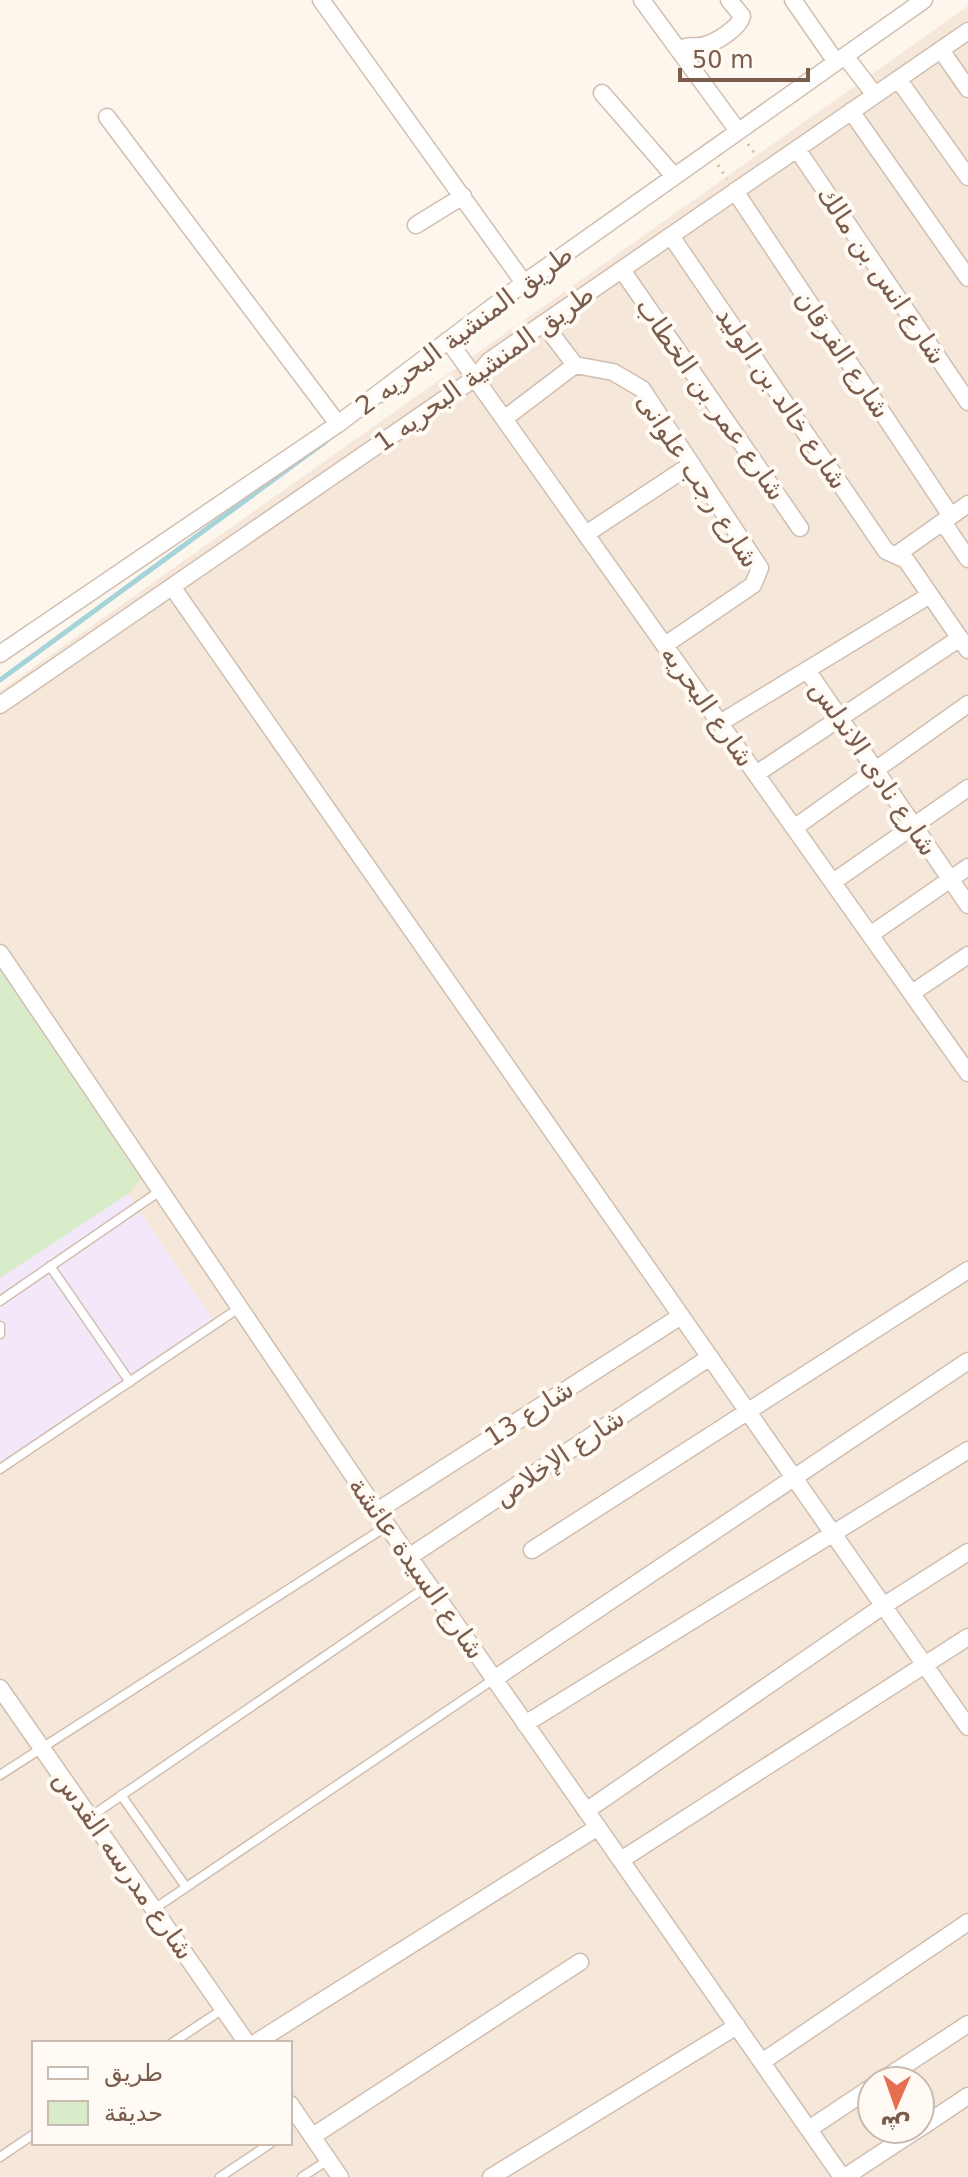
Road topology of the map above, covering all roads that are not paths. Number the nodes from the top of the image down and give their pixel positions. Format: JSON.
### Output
{"nodes":[{"id":1,"x":321,"y":0,"type":"edge"},
{"id":2,"x":642,"y":0,"type":"edge"},
{"id":3,"x":729,"y":0,"type":"edge"},
{"id":4,"x":793,"y":0,"type":"edge"},
{"id":5,"x":924,"y":0,"type":"edge"},
{"id":6,"x":968,"y":31,"type":"edge"},
{"id":7,"x":941,"y":50,"type":"junction"},
{"id":8,"x":679,"y":51,"type":"junction"},
{"id":9,"x":840,"y":59,"type":"junction"},
{"id":10,"x":898,"y":79,"type":"junction"},
{"id":11,"x":968,"y":89,"type":"edge"},
{"id":12,"x":602,"y":93,"type":"dead end"},
{"id":13,"x":875,"y":95,"type":"junction"},
{"id":14,"x":851,"y":111,"type":"junction"},
{"id":15,"x":107,"y":117,"type":"dead end"},
{"id":16,"x":738,"y":131,"type":"junction"},
{"id":17,"x":797,"y":149,"type":"junction"},
{"id":18,"x":674,"y":176,"type":"junction"},
{"id":19,"x":968,"y":177,"type":"edge"},
{"id":20,"x":735,"y":191,"type":"junction"},
{"id":21,"x":463,"y":196,"type":"junction"},
{"id":22,"x":416,"y":225,"type":"dead end"},
{"id":23,"x":671,"y":236,"type":"junction"},
{"id":24,"x":622,"y":270,"type":"junction"},
{"id":25,"x":968,"y":278,"type":"edge"},
{"id":26,"x":524,"y":283,"type":"junction"},
{"id":27,"x":544,"y":324,"type":"junction"},
{"id":28,"x":448,"y":340,"type":"junction"},
{"id":29,"x":575,"y":365,"type":"junction"},
{"id":30,"x":475,"y":378,"type":"junction"},
{"id":31,"x":968,"y":402,"type":"edge"},
{"id":32,"x":504,"y":419,"type":"junction"},
{"id":33,"x":338,"y":424,"type":"junction"},
{"id":34,"x":692,"y":464,"type":"junction"},
{"id":35,"x":968,"y":504,"type":"edge"},
{"id":36,"x":947,"y":519,"type":"junction"},
{"id":37,"x":800,"y":528,"type":"dead end"},
{"id":38,"x":586,"y":534,"type":"junction"},
{"id":39,"x":896,"y":555,"type":"junction"},
{"id":40,"x":968,"y":559,"type":"edge"},
{"id":41,"x":173,"y":588,"type":"junction"},
{"id":42,"x":930,"y":595,"type":"junction"},
{"id":43,"x":964,"y":644,"type":"edge"},
{"id":44,"x":665,"y":645,"type":"junction"},
{"id":45,"x":0,"y":654,"type":"edge"},
{"id":46,"x":807,"y":670,"type":"junction"},
{"id":47,"x":968,"y":704,"type":"edge"},
{"id":48,"x":0,"y":705,"type":"edge"},
{"id":49,"x":840,"y":718,"type":"junction"},
{"id":50,"x":720,"y":723,"type":"junction"},
{"id":51,"x":876,"y":770,"type":"junction"},
{"id":52,"x":756,"y":774,"type":"junction"},
{"id":53,"x":968,"y":788,"type":"edge"},
{"id":54,"x":914,"y":826,"type":"junction"},
{"id":55,"x":794,"y":828,"type":"junction"},
{"id":56,"x":968,"y":867,"type":"edge"},
{"id":57,"x":950,"y":879,"type":"junction"},
{"id":58,"x":833,"y":882,"type":"junction"},
{"id":59,"x":968,"y":905,"type":"edge"},
{"id":60,"x":870,"y":935,"type":"junction"},
{"id":61,"x":0,"y":953,"type":"edge"},
{"id":62,"x":968,"y":955,"type":"edge"},
{"id":63,"x":912,"y":993,"type":"junction"},
{"id":64,"x":963,"y":1055,"type":"edge"},
{"id":65,"x":968,"y":1073,"type":"edge"},
{"id":66,"x":160,"y":1191,"type":"junction"},
{"id":67,"x":50,"y":1266,"type":"junction"},
{"id":68,"x":968,"y":1270,"type":"edge"},
{"id":69,"x":0,"y":1301,"type":"edge"},
{"id":70,"x":239,"y":1308,"type":"junction"},
{"id":71,"x":681,"y":1316,"type":"junction"},
{"id":72,"x":0,"y":1326,"type":"edge"},
{"id":73,"x":0,"y":1334,"type":"edge"},
{"id":74,"x":710,"y":1357,"type":"junction"},
{"id":75,"x":968,"y":1361,"type":"edge"},
{"id":76,"x":130,"y":1382,"type":"junction"},
{"id":77,"x":749,"y":1413,"type":"junction"},
{"id":78,"x":968,"y":1450,"type":"edge"},
{"id":79,"x":0,"y":1469,"type":"edge"},
{"id":80,"x":795,"y":1477,"type":"junction"},
{"id":81,"x":377,"y":1511,"type":"junction"},
{"id":82,"x":387,"y":1526,"type":"junction"},
{"id":83,"x":834,"y":1536,"type":"junction"},
{"id":84,"x":532,"y":1550,"type":"dead end"},
{"id":85,"x":968,"y":1552,"type":"edge"},
{"id":86,"x":409,"y":1557,"type":"junction"},
{"id":87,"x":429,"y":1585,"type":"junction"},
{"id":88,"x":883,"y":1606,"type":"junction"},
{"id":89,"x":968,"y":1637,"type":"edge"},
{"id":90,"x":925,"y":1665,"type":"junction"},
{"id":91,"x":494,"y":1679,"type":"junction"},
{"id":92,"x":0,"y":1688,"type":"edge"},
{"id":93,"x":525,"y":1724,"type":"junction"},
{"id":94,"x":968,"y":1727,"type":"edge"},
{"id":95,"x":42,"y":1748,"type":"junction"},
{"id":96,"x":0,"y":1775,"type":"edge"},
{"id":97,"x":121,"y":1795,"type":"junction"},
{"id":98,"x":586,"y":1811,"type":"junction"},
{"id":99,"x":90,"y":1817,"type":"junction"},
{"id":100,"x":598,"y":1827,"type":"junction"},
{"id":101,"x":621,"y":1860,"type":"junction"},
{"id":102,"x":186,"y":1887,"type":"junction"},
{"id":103,"x":154,"y":1909,"type":"junction"},
{"id":104,"x":968,"y":1922,"type":"edge"},
{"id":105,"x":580,"y":1962,"type":"dead end"},
{"id":106,"x":223,"y":2009,"type":"junction"},
{"id":107,"x":968,"y":2024,"type":"edge"},
{"id":108,"x":737,"y":2026,"type":"junction"},
{"id":109,"x":175,"y":2041,"type":"edge"},
{"id":110,"x":246,"y":2041,"type":"edge"},
{"id":111,"x":258,"y":2041,"type":"edge"},
{"id":112,"x":762,"y":2062,"type":"junction"},
{"id":113,"x":905,"y":2065,"type":"edge"},
{"id":114,"x":968,"y":2096,"type":"edge"},
{"id":115,"x":856,"y":2098,"type":"edge"},
{"id":116,"x":292,"y":2107,"type":"edge"},
{"id":117,"x":936,"y":2117,"type":"edge"},
{"id":118,"x":809,"y":2129,"type":"junction"},
{"id":119,"x":32,"y":2135,"type":"edge"},
{"id":120,"x":313,"y":2136,"type":"junction"},
{"id":121,"x":268,"y":2145,"type":"edge"},
{"id":122,"x":893,"y":2145,"type":"edge"},
{"id":123,"x":0,"y":2157,"type":"edge"},
{"id":124,"x":328,"y":2160,"type":"junction"},
{"id":125,"x":220,"y":2177,"type":"edge"},
{"id":126,"x":302,"y":2177,"type":"edge"},
{"id":127,"x":340,"y":2177,"type":"edge"},
{"id":128,"x":491,"y":2177,"type":"edge"},
{"id":129,"x":844,"y":2177,"type":"edge"}],
"edges":[{"from":1,"to":21,"type":"street"},
{"from":2,"to":8,"type":"street"},
{"from":3,"to":8,"type":"street"},
{"from":4,"to":9,"type":"street"},
{"from":5,"to":9,"type":"street","name":"طريق المنشية البحريه 2"},
{"from":6,"to":7,"type":"street","name":"طريق المنشية البحريه 1"},
{"from":7,"to":10,"type":"street","name":"طريق المنشية البحريه 1"},
{"from":7,"to":11,"type":"street"},
{"from":8,"to":16,"type":"street"},
{"from":9,"to":13,"type":"street"},
{"from":9,"to":16,"type":"street","name":"طريق المنشية البحريه 2"},
{"from":10,"to":13,"type":"street","name":"طريق المنشية البحريه 1"},
{"from":10,"to":19,"type":"street"},
{"from":12,"to":18,"type":"street"},
{"from":13,"to":14,"type":"street","name":"طريق المنشية البحريه 1"},
{"from":14,"to":17,"type":"street","name":"طريق المنشية البحريه 1"},
{"from":14,"to":25,"type":"street"},
{"from":15,"to":33,"type":"street"},
{"from":16,"to":18,"type":"street","name":"طريق المنشية البحريه 2"},
{"from":17,"to":20,"type":"street","name":"طريق المنشية البحريه 1"},
{"from":17,"to":31,"type":"street","name":"شارع انس بن مالك"},
{"from":18,"to":26,"type":"street","name":"طريق المنشية البحريه 2"},
{"from":20,"to":23,"type":"street","name":"طريق المنشية البحريه 1"},
{"from":20,"to":36,"type":"street","name":"شارع الفرقان"},
{"from":21,"to":22,"type":"street"},
{"from":21,"to":26,"type":"street"},
{"from":23,"to":24,"type":"street","name":"طريق المنشية البحريه 1"},
{"from":23,"to":39,"type":"street","name":"شارع خالد بن الوليد"},
{"from":24,"to":27,"type":"street","name":"طريق المنشية البحريه 1"},
{"from":24,"to":37,"type":"street","name":"شارع عمر بن الخطاب"},
{"from":26,"to":28,"type":"street","name":"طريق المنشية البحريه 2"},
{"from":27,"to":29,"type":"street"},
{"from":27,"to":30,"type":"street","name":"طريق المنشية البحريه 1"},
{"from":28,"to":30,"type":"street","name":"شارع البحريه"},
{"from":28,"to":33,"type":"street","name":"طريق المنشية البحريه 2"},
{"from":29,"to":32,"type":"street"},
{"from":29,"to":34,"type":"street","name":"شارع رجب علوانى"},
{"from":30,"to":32,"type":"street","name":"شارع البحريه"},
{"from":30,"to":41,"type":"street","name":"طريق المنشية البحريه 1"},
{"from":32,"to":38,"type":"street","name":"شارع البحريه"},
{"from":33,"to":45,"type":"street","name":"طريق المنشية البحريه 2"},
{"from":34,"to":38,"type":"street"},
{"from":34,"to":44,"type":"street","name":"شارع رجب علوانى"},
{"from":35,"to":36,"type":"street"},
{"from":36,"to":39,"type":"street"},
{"from":36,"to":40,"type":"street","name":"شارع الفرقان"},
{"from":38,"to":44,"type":"street","name":"شارع البحريه"},
{"from":39,"to":42,"type":"street","name":"شارع خالد بن الوليد"},
{"from":41,"to":48,"type":"street","name":"طريق المنشية البحريه 1"},
{"from":41,"to":71,"type":"street"},
{"from":42,"to":43,"type":"street","name":"شارع خالد بن الوليد"},
{"from":42,"to":46,"type":"street"},
{"from":43,"to":49,"type":"street"},
{"from":44,"to":50,"type":"street","name":"شارع البحريه"},
{"from":46,"to":49,"type":"street","name":"شارع نادى الاندلس"},
{"from":46,"to":50,"type":"street"},
{"from":47,"to":51,"type":"street"},
{"from":49,"to":51,"type":"street","name":"شارع نادى الاندلس"},
{"from":49,"to":52,"type":"street"},
{"from":50,"to":52,"type":"street","name":"شارع البحريه"},
{"from":51,"to":54,"type":"street","name":"شارع نادى الاندلس"},
{"from":51,"to":55,"type":"street"},
{"from":52,"to":55,"type":"street","name":"شارع البحريه"},
{"from":53,"to":54,"type":"street"},
{"from":54,"to":57,"type":"street","name":"شارع نادى الاندلس"},
{"from":54,"to":58,"type":"street"},
{"from":55,"to":58,"type":"street","name":"شارع البحريه"},
{"from":56,"to":57,"type":"street"},
{"from":57,"to":59,"type":"street","name":"شارع نادى الاندلس"},
{"from":57,"to":60,"type":"street"},
{"from":58,"to":60,"type":"street","name":"شارع البحريه"},
{"from":60,"to":63,"type":"street","name":"شارع البحريه"},
{"from":61,"to":66,"type":"street","name":"شارع السيدة عائشة"},
{"from":62,"to":63,"type":"street"},
{"from":63,"to":64,"type":"street","name":"شارع البحريه"},
{"from":64,"to":65,"type":"street","name":"شارع البحريه"},
{"from":66,"to":67,"type":"lane"},
{"from":66,"to":70,"type":"street","name":"شارع السيدة عائشة"},
{"from":67,"to":69,"type":"lane"},
{"from":67,"to":76,"type":"lane"},
{"from":68,"to":77,"type":"street"},
{"from":70,"to":76,"type":"lane"},
{"from":70,"to":81,"type":"street","name":"شارع السيدة عائشة"},
{"from":71,"to":74,"type":"street"},
{"from":71,"to":81,"type":"street","name":"شارع 13"},
{"from":72,"to":73,"type":"lane"},
{"from":74,"to":77,"type":"street"},
{"from":74,"to":86,"type":"street","name":"شارع الإخلاص"},
{"from":75,"to":80,"type":"street"},
{"from":76,"to":79,"type":"lane"},
{"from":77,"to":80,"type":"street"},
{"from":77,"to":84,"type":"street"},
{"from":78,"to":83,"type":"street"},
{"from":80,"to":83,"type":"street"},
{"from":80,"to":91,"type":"street"},
{"from":81,"to":82,"type":"street","name":"شارع السيدة عائشة"},
{"from":82,"to":86,"type":"street","name":"شارع السيدة عائشة"},
{"from":82,"to":95,"type":"lane"},
{"from":83,"to":88,"type":"street"},
{"from":83,"to":93,"type":"street"},
{"from":85,"to":88,"type":"street"},
{"from":86,"to":87,"type":"street","name":"شارع السيدة عائشة"},
{"from":87,"to":91,"type":"street","name":"شارع السيدة عائشة"},
{"from":87,"to":97,"type":"lane"},
{"from":88,"to":90,"type":"street"},
{"from":88,"to":98,"type":"street"},
{"from":89,"to":90,"type":"street"},
{"from":90,"to":94,"type":"street"},
{"from":90,"to":101,"type":"street"},
{"from":91,"to":93,"type":"street","name":"شارع السيدة عائشة"},
{"from":91,"to":102,"type":"lane"},
{"from":92,"to":95,"type":"street","name":"شارع مدرسه القدس"},
{"from":93,"to":98,"type":"street","name":"شارع السيدة عائشة"},
{"from":95,"to":96,"type":"lane"},
{"from":95,"to":99,"type":"street","name":"شارع مدرسه القدس"},
{"from":97,"to":99,"type":"lane"},
{"from":97,"to":102,"type":"lane"},
{"from":98,"to":100,"type":"street","name":"شارع السيدة عائشة"},
{"from":99,"to":103,"type":"street","name":"شارع مدرسه القدس"},
{"from":100,"to":101,"type":"street","name":"شارع السيدة عائشة"},
{"from":100,"to":111,"type":"street"},
{"from":101,"to":108,"type":"street","name":"شارع السيدة عائشة"},
{"from":102,"to":103,"type":"lane"},
{"from":103,"to":106,"type":"street","name":"شارع مدرسه القدس"},
{"from":104,"to":112,"type":"street"},
{"from":105,"to":120,"type":"street"},
{"from":106,"to":109,"type":"lane"},
{"from":106,"to":110,"type":"street","name":"شارع مدرسه القدس"},
{"from":107,"to":113,"type":"street"},
{"from":108,"to":112,"type":"street","name":"شارع السيدة عائشة"},
{"from":108,"to":128,"type":"street"},
{"from":112,"to":118,"type":"street","name":"شارع السيدة عائشة"},
{"from":114,"to":117,"type":"street"},
{"from":115,"to":118,"type":"street"},
{"from":116,"to":120,"type":"street"},
{"from":118,"to":129,"type":"street","name":"شارع السيدة عائشة"},
{"from":119,"to":123,"type":"lane"},
{"from":120,"to":124,"type":"street"},
{"from":121,"to":125,"type":"lane"},
{"from":122,"to":129,"type":"street"},
{"from":124,"to":126,"type":"lane"},
{"from":124,"to":127,"type":"street"}]}
